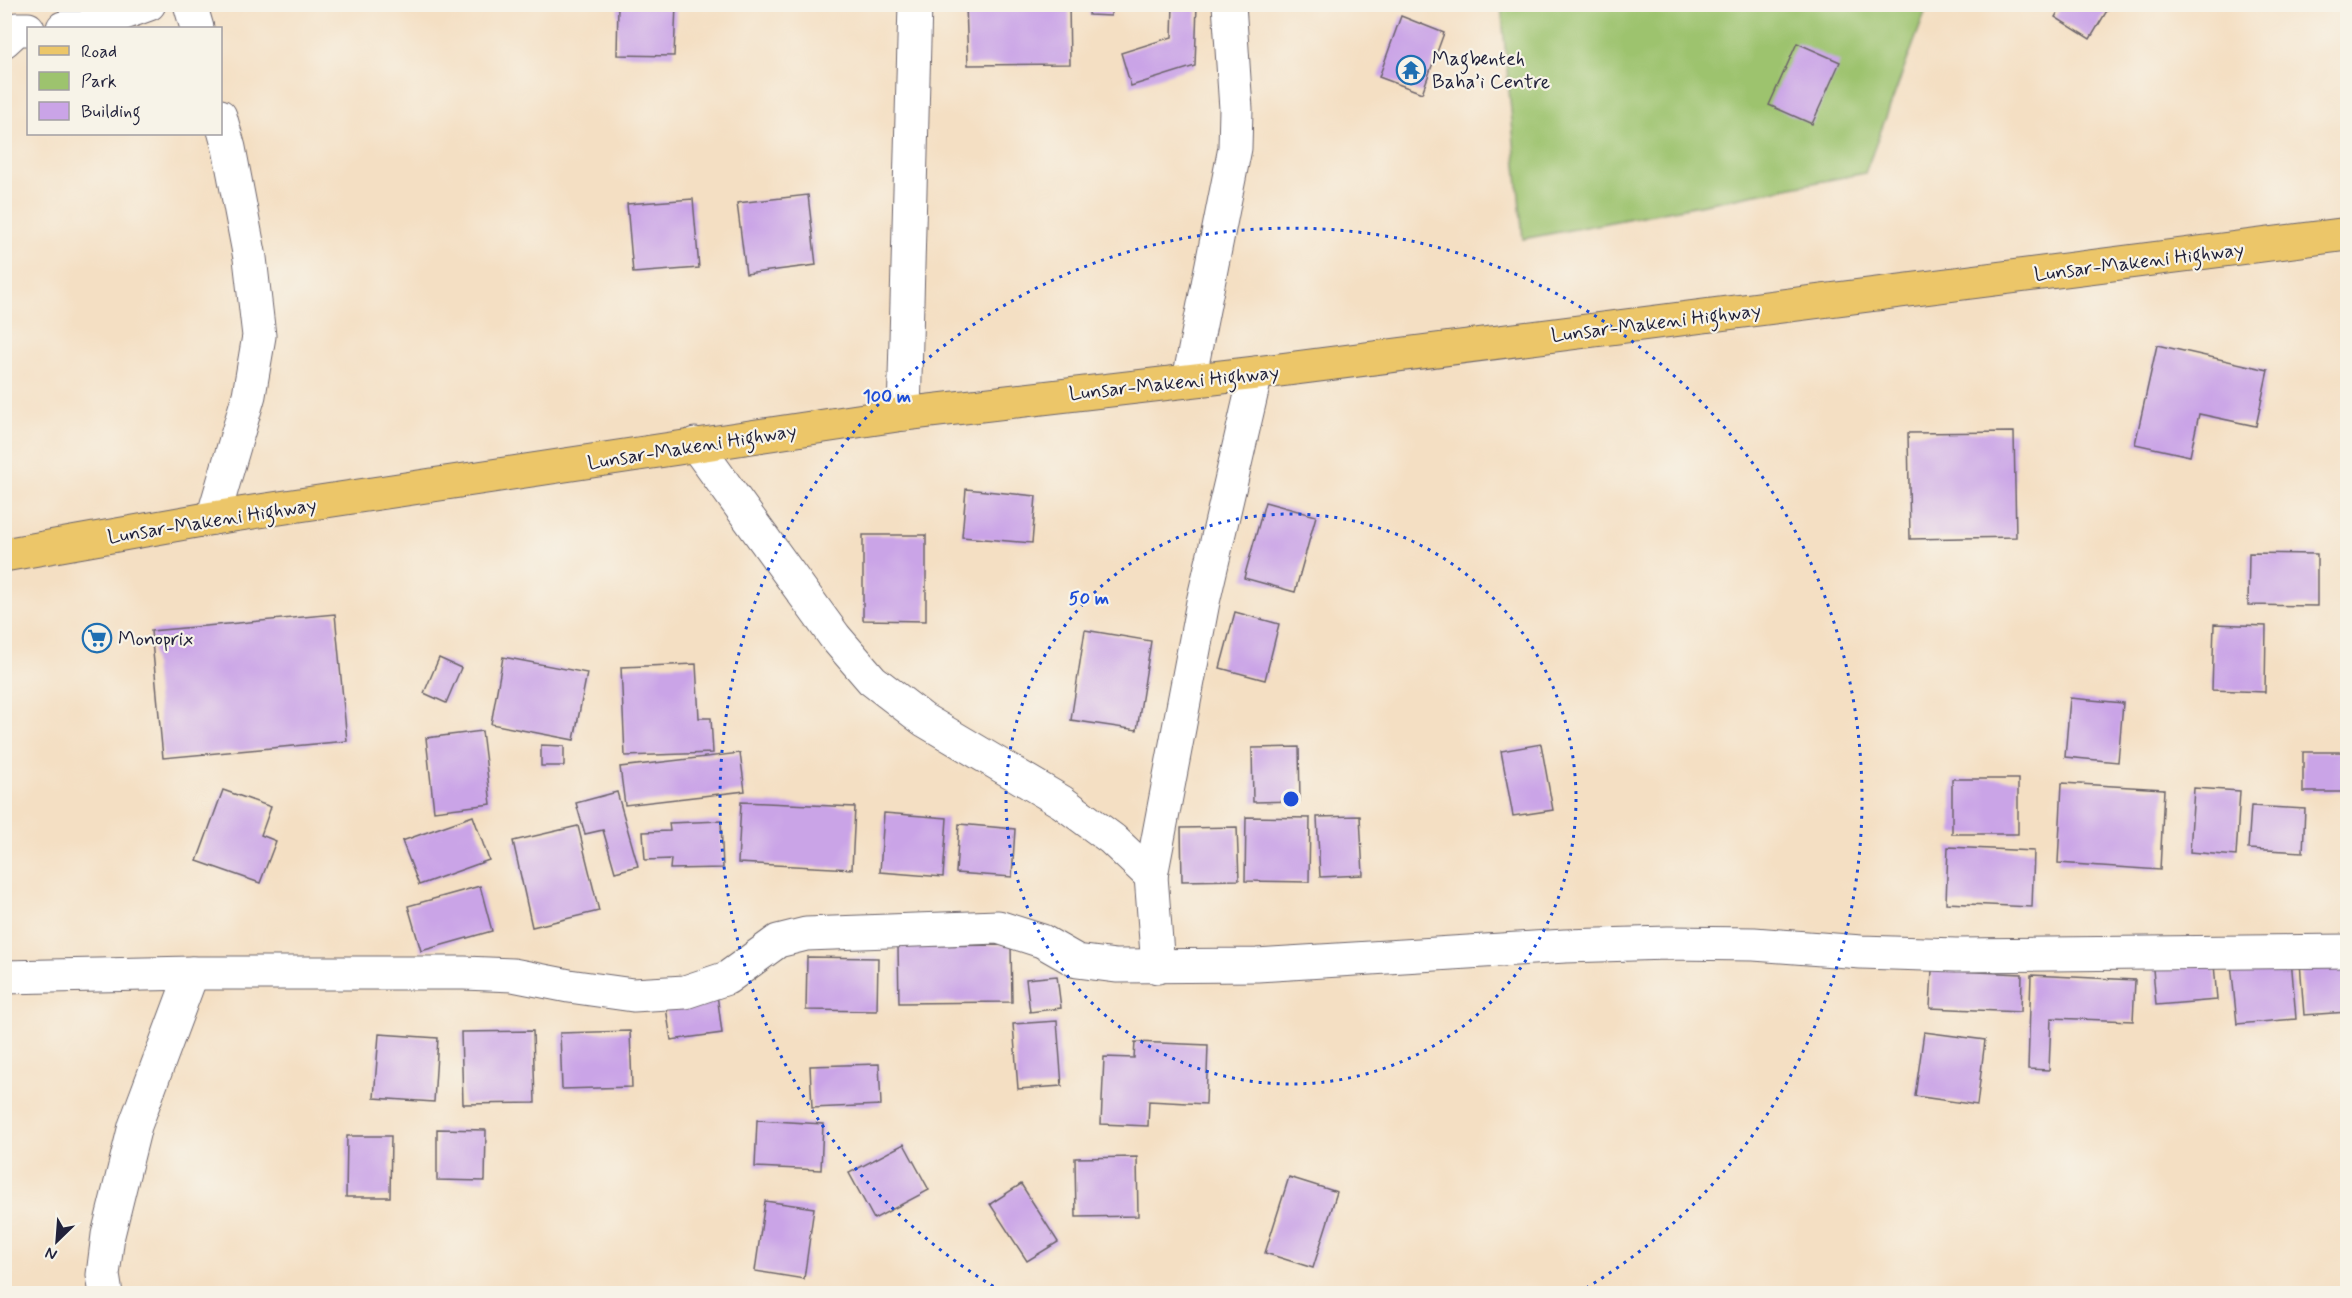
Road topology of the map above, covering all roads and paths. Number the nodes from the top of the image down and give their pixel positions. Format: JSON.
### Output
{"nodes":[{"id":1,"x":149,"y":4,"type":"edge"},
{"id":2,"x":190,"y":4,"type":"edge"},
{"id":3,"x":915,"y":4,"type":"edge"},
{"id":4,"x":1229,"y":4,"type":"edge"},
{"id":5,"x":86,"y":27,"type":"edge"},
{"id":6,"x":196,"y":27,"type":"edge"},
{"id":7,"x":222,"y":123,"type":"edge"},
{"id":8,"x":2348,"y":234,"type":"edge"},
{"id":9,"x":1256,"y":373,"type":"junction"},
{"id":10,"x":1189,"y":380,"type":"junction"},
{"id":11,"x":904,"y":414,"type":"junction"},
{"id":12,"x":695,"y":444,"type":"junction"},
{"id":13,"x":213,"y":518,"type":"junction"},
{"id":14,"x":4,"y":555,"type":"edge"},
{"id":15,"x":1151,"y":876,"type":"junction"},
{"id":16,"x":2348,"y":951,"type":"edge"},
{"id":17,"x":1158,"y":967,"type":"junction"},
{"id":18,"x":192,"y":973,"type":"junction"},
{"id":19,"x":4,"y":977,"type":"edge"},
{"id":20,"x":106,"y":1293,"type":"edge"}],
"edges":[{"from":1,"to":5,"type":"street"},
{"from":2,"to":6,"type":"street"},
{"from":3,"to":11,"type":"street"},
{"from":4,"to":10,"type":"street"},
{"from":7,"to":13,"type":"street"},
{"from":8,"to":9,"type":"main road","name":"Lunsar-Makeni Highway"},
{"from":9,"to":10,"type":"main road","name":"Lunsar-Makeni Highway"},
{"from":9,"to":15,"type":"street"},
{"from":10,"to":11,"type":"main road","name":"Lunsar-Makeni Highway"},
{"from":11,"to":12,"type":"main road","name":"Lunsar-Makeni Highway"},
{"from":12,"to":13,"type":"main road","name":"Lunsar-Makeni Highway"},
{"from":12,"to":15,"type":"street"},
{"from":13,"to":14,"type":"main road","name":"Lunsar-Makeni Highway"},
{"from":15,"to":17,"type":"street"},
{"from":16,"to":17,"type":"street"},
{"from":17,"to":18,"type":"street"},
{"from":18,"to":19,"type":"street"},
{"from":18,"to":20,"type":"street"}]}
